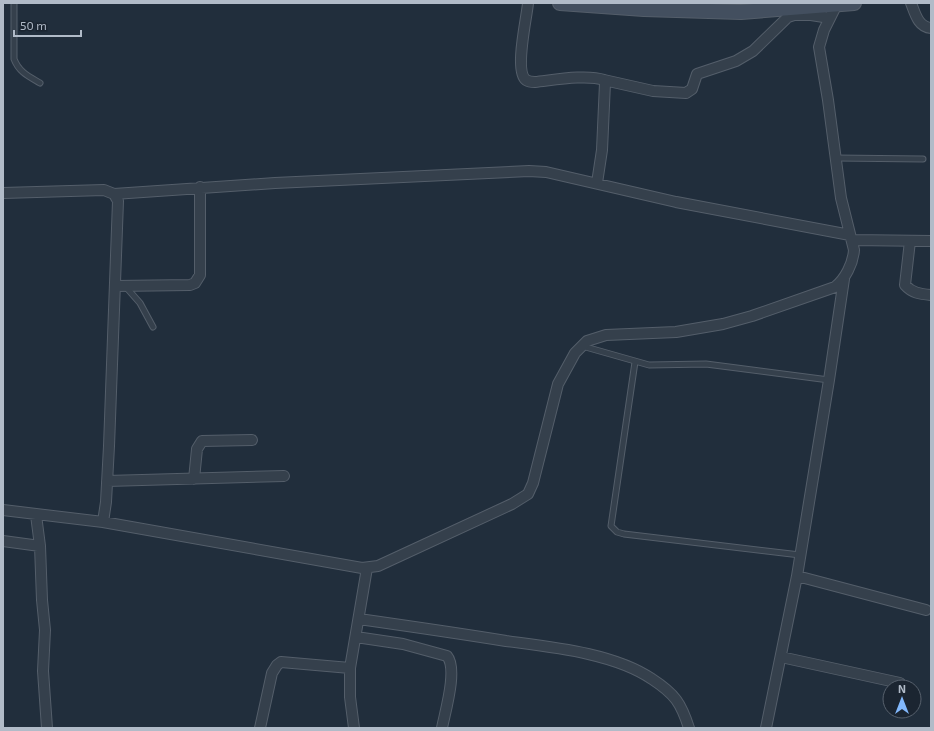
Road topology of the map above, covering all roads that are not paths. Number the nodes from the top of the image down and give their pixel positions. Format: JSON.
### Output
{"nodes":[{"id":1,"x":14,"y":3,"type":"edge"},
{"id":2,"x":528,"y":3,"type":"edge"},
{"id":3,"x":560,"y":3,"type":"edge"},
{"id":4,"x":854,"y":3,"type":"edge"},
{"id":5,"x":911,"y":3,"type":"edge"},
{"id":6,"x":837,"y":4,"type":"junction"},
{"id":7,"x":830,"y":18,"type":"junction"},
{"id":8,"x":931,"y":28,"type":"edge"},
{"id":9,"x":604,"y":80,"type":"junction"},
{"id":10,"x":40,"y":83,"type":"dead end"},
{"id":11,"x":836,"y":158,"type":"junction"},
{"id":12,"x":923,"y":159,"type":"dead end"},
{"id":13,"x":597,"y":183,"type":"junction"},
{"id":14,"x":200,"y":187,"type":"junction"},
{"id":15,"x":3,"y":193,"type":"edge"},
{"id":16,"x":114,"y":194,"type":"junction"},
{"id":17,"x":851,"y":238,"type":"junction"},
{"id":18,"x":910,"y":241,"type":"junction"},
{"id":19,"x":931,"y":241,"type":"edge"},
{"id":20,"x":844,"y":279,"type":"junction"},
{"id":21,"x":120,"y":286,"type":"junction"},
{"id":22,"x":931,"y":295,"type":"edge"},
{"id":23,"x":153,"y":328,"type":"dead end"},
{"id":24,"x":581,"y":346,"type":"junction"},
{"id":25,"x":635,"y":362,"type":"junction"},
{"id":26,"x":830,"y":380,"type":"junction"},
{"id":27,"x":252,"y":440,"type":"dead end"},
{"id":28,"x":284,"y":476,"type":"dead end"},
{"id":29,"x":194,"y":479,"type":"junction"},
{"id":30,"x":107,"y":481,"type":"junction"},
{"id":31,"x":3,"y":510,"type":"edge"},
{"id":32,"x":36,"y":514,"type":"junction"},
{"id":33,"x":103,"y":522,"type":"junction"},
{"id":34,"x":3,"y":541,"type":"edge"},
{"id":35,"x":40,"y":546,"type":"junction"},
{"id":36,"x":800,"y":556,"type":"junction"},
{"id":37,"x":367,"y":568,"type":"junction"},
{"id":38,"x":797,"y":576,"type":"junction"},
{"id":39,"x":926,"y":610,"type":"dead end"},
{"id":40,"x":359,"y":619,"type":"junction"},
{"id":41,"x":356,"y":637,"type":"junction"},
{"id":42,"x":781,"y":657,"type":"junction"},
{"id":43,"x":350,"y":668,"type":"junction"},
{"id":44,"x":882,"y":679,"type":"edge"},
{"id":45,"x":47,"y":728,"type":"edge"},
{"id":46,"x":260,"y":728,"type":"edge"},
{"id":47,"x":354,"y":728,"type":"edge"},
{"id":48,"x":442,"y":728,"type":"edge"},
{"id":49,"x":689,"y":728,"type":"edge"},
{"id":50,"x":766,"y":728,"type":"edge"}],
"edges":[{"from":1,"to":10,"type":"lane"},
{"from":2,"to":9,"type":"street"},
{"from":3,"to":6,"type":"main road"},
{"from":4,"to":6,"type":"main road"},
{"from":5,"to":8,"type":"street"},
{"from":6,"to":7,"type":"street"},
{"from":7,"to":9,"type":"street"},
{"from":7,"to":11,"type":"street"},
{"from":9,"to":13,"type":"street"},
{"from":11,"to":12,"type":"lane"},
{"from":11,"to":17,"type":"street"},
{"from":13,"to":14,"type":"street"},
{"from":13,"to":17,"type":"street"},
{"from":14,"to":16,"type":"street"},
{"from":14,"to":21,"type":"street"},
{"from":15,"to":16,"type":"street"},
{"from":16,"to":21,"type":"street"},
{"from":17,"to":18,"type":"street"},
{"from":17,"to":20,"type":"street"},
{"from":18,"to":19,"type":"street"},
{"from":18,"to":22,"type":"street"},
{"from":20,"to":24,"type":"street"},
{"from":20,"to":26,"type":"street"},
{"from":21,"to":23,"type":"lane"},
{"from":21,"to":30,"type":"street"},
{"from":24,"to":25,"type":"lane"},
{"from":24,"to":37,"type":"street"},
{"from":25,"to":26,"type":"lane"},
{"from":25,"to":36,"type":"lane"},
{"from":26,"to":36,"type":"street"},
{"from":27,"to":29,"type":"street"},
{"from":28,"to":29,"type":"street"},
{"from":29,"to":30,"type":"street"},
{"from":30,"to":33,"type":"street"},
{"from":31,"to":32,"type":"street"},
{"from":32,"to":33,"type":"street"},
{"from":32,"to":35,"type":"street"},
{"from":33,"to":37,"type":"street"},
{"from":34,"to":35,"type":"street"},
{"from":35,"to":45,"type":"street"},
{"from":36,"to":38,"type":"street"},
{"from":37,"to":40,"type":"street"},
{"from":38,"to":39,"type":"street"},
{"from":38,"to":42,"type":"street"},
{"from":40,"to":41,"type":"street"},
{"from":40,"to":49,"type":"street"},
{"from":41,"to":43,"type":"street"},
{"from":41,"to":48,"type":"street"},
{"from":42,"to":44,"type":"street"},
{"from":42,"to":50,"type":"street"},
{"from":43,"to":46,"type":"street"},
{"from":43,"to":47,"type":"street"}]}
